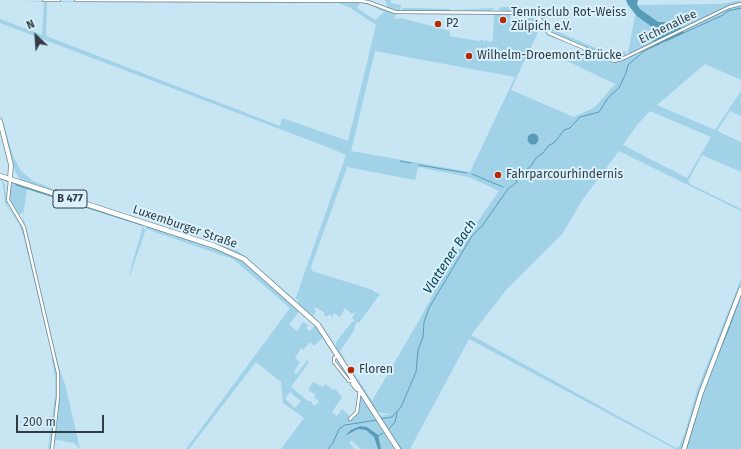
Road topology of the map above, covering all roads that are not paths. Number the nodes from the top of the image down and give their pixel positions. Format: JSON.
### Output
{"nodes":[{"id":1,"x":44,"y":0,"type":"edge"},
{"id":2,"x":60,"y":0,"type":"edge"},
{"id":3,"x":76,"y":0,"type":"edge"},
{"id":4,"x":741,"y":4,"type":"edge"},
{"id":5,"x":0,"y":121,"type":"edge"},
{"id":6,"x":0,"y":176,"type":"edge"},
{"id":7,"x":10,"y":179,"type":"junction"},
{"id":8,"x":741,"y":288,"type":"edge"},
{"id":9,"x":339,"y":355,"type":"junction"},
{"id":10,"x":353,"y":380,"type":"junction"},
{"id":11,"x":360,"y":390,"type":"junction"},
{"id":12,"x":350,"y":419,"type":"dead end"},
{"id":13,"x":52,"y":449,"type":"edge"},
{"id":14,"x":398,"y":449,"type":"edge"},
{"id":15,"x":684,"y":449,"type":"edge"}],
"edges":[{"from":1,"to":2,"type":"street"},
{"from":3,"to":4,"type":"street","name":"Eichenallee"},
{"from":5,"to":7,"type":"street"},
{"from":6,"to":7,"type":"main road","number":"B 477"},
{"from":7,"to":9,"type":"main road","name":"Luxemburger Straße","number":"B 477"},
{"from":7,"to":13,"type":"street"},
{"from":8,"to":15,"type":"street"},
{"from":9,"to":10,"type":"main road","name":"Luxemburger Straße","number":"B 477"},
{"from":9,"to":10,"type":"street"},
{"from":10,"to":11,"type":"main road","name":"Luxemburger Straße","number":"B 477"},
{"from":11,"to":12,"type":"street"},
{"from":11,"to":14,"type":"main road","name":"Luxemburger Straße","number":"B 477"}]}
